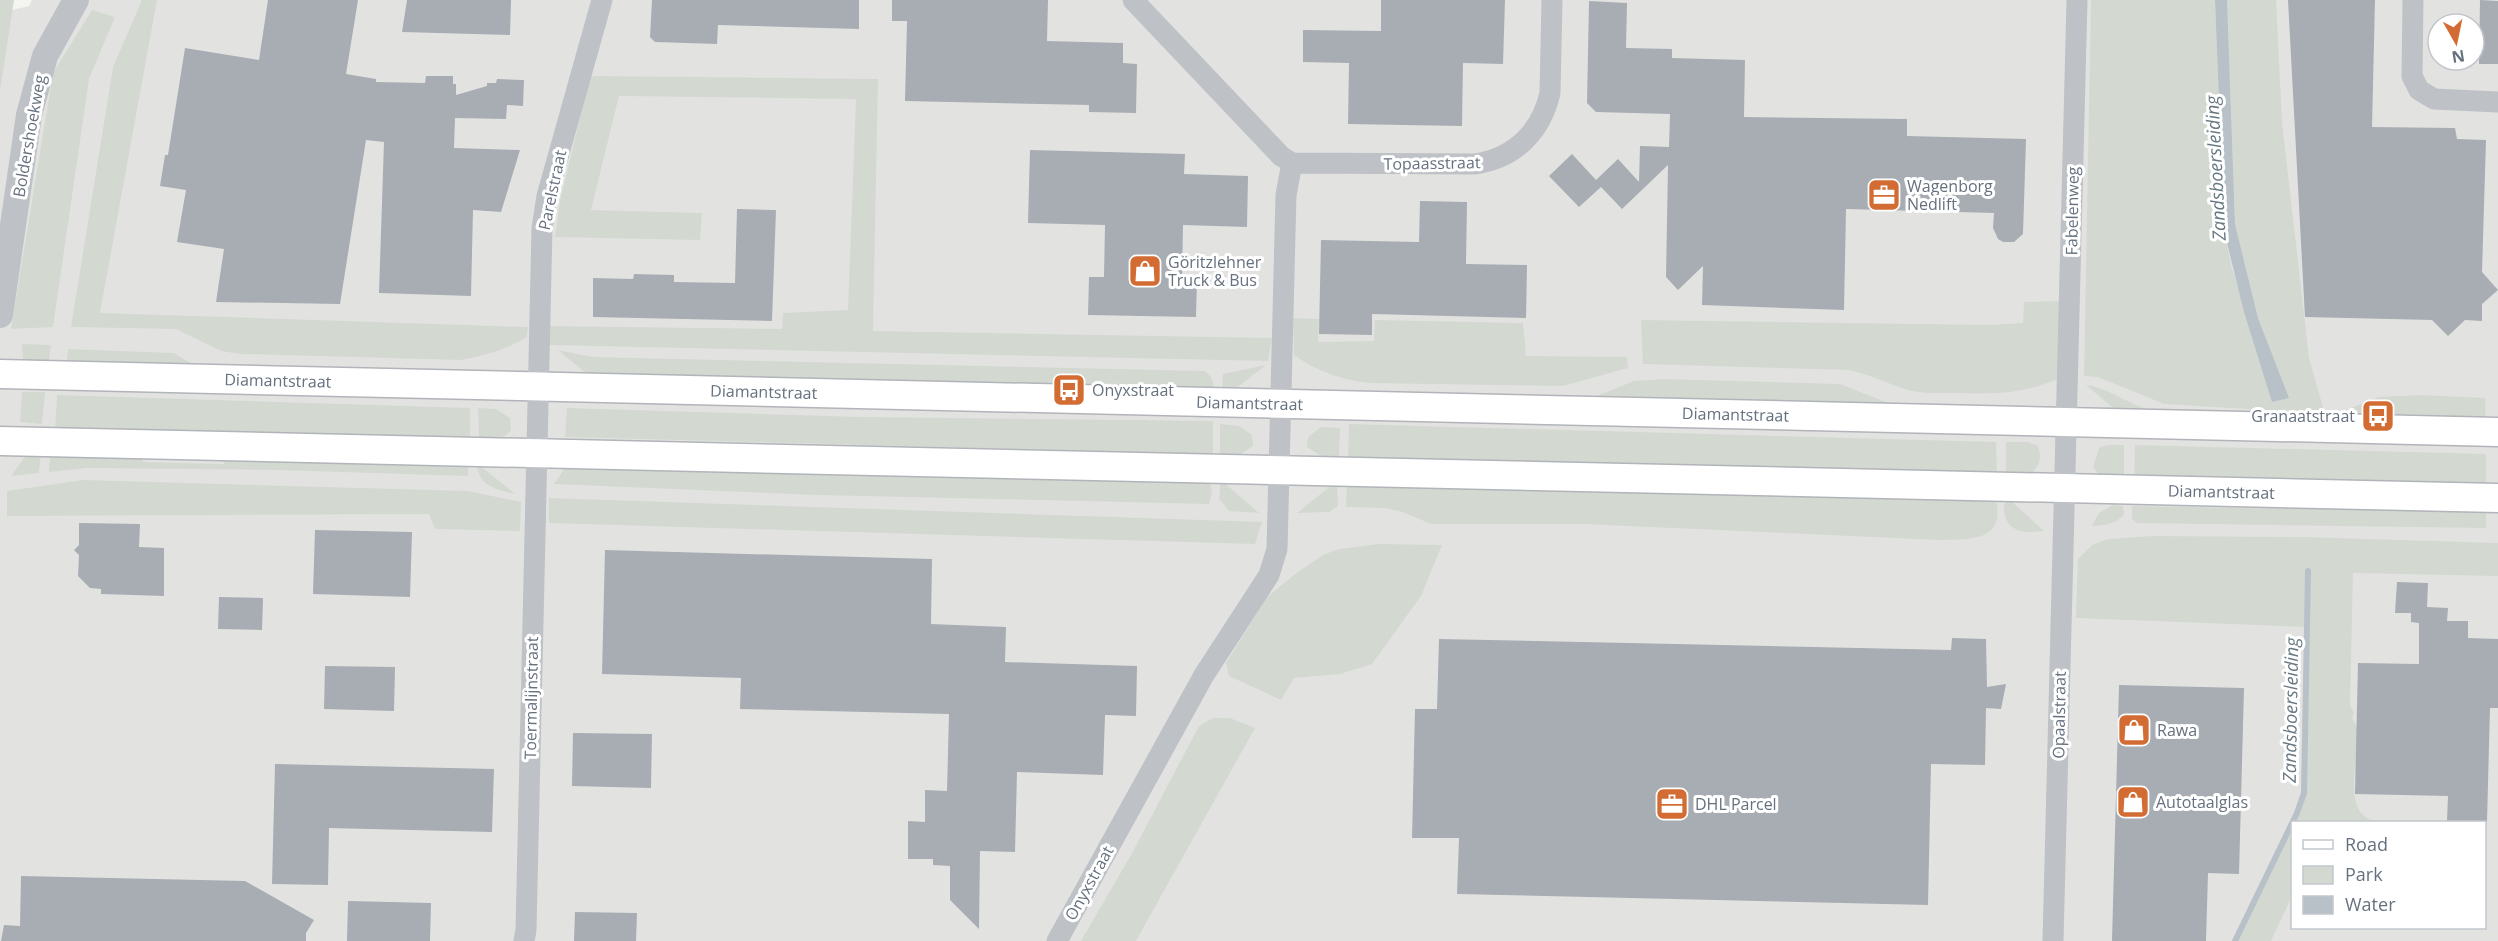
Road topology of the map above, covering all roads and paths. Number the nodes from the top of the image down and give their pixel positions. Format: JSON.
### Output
{"nodes":[{"id":1,"x":75,"y":0,"type":"edge"},
{"id":2,"x":602,"y":0,"type":"edge"},
{"id":3,"x":1133,"y":0,"type":"edge"},
{"id":4,"x":1552,"y":0,"type":"edge"},
{"id":5,"x":2077,"y":0,"type":"edge"},
{"id":6,"x":2413,"y":0,"type":"edge"},
{"id":7,"x":2498,"y":102,"type":"edge"},
{"id":8,"x":1292,"y":162,"type":"junction"},
{"id":9,"x":0,"y":315,"type":"edge"},
{"id":10,"x":0,"y":374,"type":"edge"},
{"id":11,"x":538,"y":386,"type":"junction"},
{"id":12,"x":1280,"y":404,"type":"junction"},
{"id":13,"x":2066,"y":422,"type":"junction"},
{"id":14,"x":2498,"y":432,"type":"edge"},
{"id":15,"x":0,"y":441,"type":"edge"},
{"id":16,"x":537,"y":454,"type":"junction"},
{"id":17,"x":1279,"y":471,"type":"junction"},
{"id":18,"x":2065,"y":489,"type":"junction"},
{"id":19,"x":2498,"y":498,"type":"edge"},
{"id":20,"x":524,"y":941,"type":"edge"},
{"id":21,"x":1057,"y":941,"type":"edge"},
{"id":22,"x":2054,"y":941,"type":"edge"}],
"edges":[{"from":1,"to":9,"type":"street","name":"Boldershoekweg"},
{"from":2,"to":11,"type":"street","name":"Parelstraat"},
{"from":3,"to":8,"type":"street"},
{"from":4,"to":8,"type":"street","name":"Topaasstraat"},
{"from":5,"to":13,"type":"street","name":"Fabelenweg"},
{"from":6,"to":7,"type":"street"},
{"from":8,"to":12,"type":"street"},
{"from":10,"to":11,"type":"main road","name":"Diamantstraat"},
{"from":11,"to":12,"type":"main road","name":"Diamantstraat"},
{"from":11,"to":16,"type":"street","name":"Parelstraat"},
{"from":12,"to":13,"type":"main road","name":"Diamantstraat"},
{"from":12,"to":17,"type":"street","name":"Onyxstraat"},
{"from":13,"to":14,"type":"main road","name":"Diamantstraat"},
{"from":13,"to":18,"type":"street","name":"Fabelenweg"},
{"from":15,"to":16,"type":"main road","name":"Diamantstraat"},
{"from":16,"to":17,"type":"main road","name":"Diamantstraat"},
{"from":16,"to":20,"type":"street","name":"Toermalijnstraat"},
{"from":17,"to":18,"type":"main road","name":"Diamantstraat"},
{"from":17,"to":21,"type":"street","name":"Onyxstraat"},
{"from":18,"to":19,"type":"main road","name":"Diamantstraat"},
{"from":18,"to":22,"type":"street","name":"Opaalstraat"}]}
